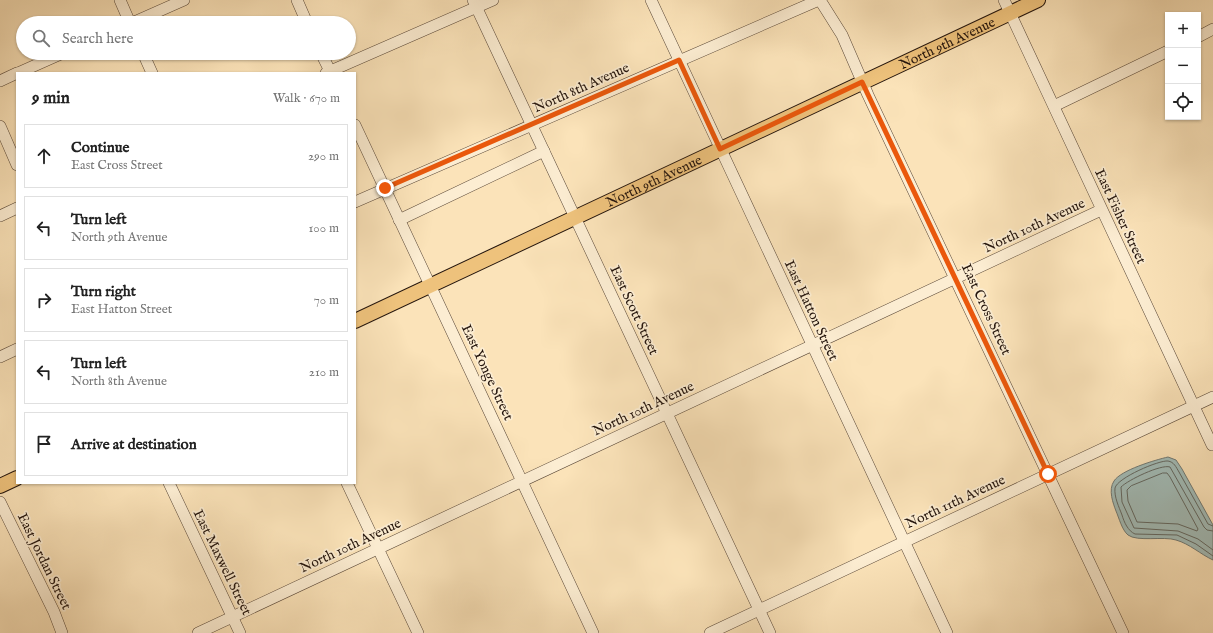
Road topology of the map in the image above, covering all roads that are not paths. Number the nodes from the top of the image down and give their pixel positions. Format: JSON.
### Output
{"nodes":[{"id":1,"x":120,"y":0,"type":"edge"},
{"id":2,"x":184,"y":0,"type":"edge"},
{"id":3,"x":297,"y":0,"type":"edge"},
{"id":4,"x":493,"y":0,"type":"edge"},
{"id":5,"x":651,"y":0,"type":"edge"},
{"id":6,"x":819,"y":0,"type":"edge"},
{"id":7,"x":1004,"y":0,"type":"edge"},
{"id":8,"x":1038,"y":0,"type":"edge"},
{"id":9,"x":474,"y":4,"type":"edge"},
{"id":10,"x":1010,"y":13,"type":"junction"},
{"id":11,"x":128,"y":16,"type":"edge"},
{"id":12,"x":147,"y":16,"type":"edge"},
{"id":13,"x":304,"y":16,"type":"edge"},
{"id":14,"x":1213,"y":29,"type":"edge"},
{"id":15,"x":1201,"y":35,"type":"edge"},
{"id":16,"x":1165,"y":52,"type":"edge"},
{"id":17,"x":356,"y":59,"type":"edge"},
{"id":18,"x":47,"y":60,"type":"edge"},
{"id":19,"x":146,"y":60,"type":"edge"},
{"id":20,"x":324,"y":60,"type":"edge"},
{"id":21,"x":355,"y":60,"type":"edge"},
{"id":22,"x":679,"y":60,"type":"junction"},
{"id":23,"x":19,"y":72,"type":"edge"},
{"id":24,"x":152,"y":72,"type":"edge"},
{"id":25,"x":329,"y":72,"type":"edge"},
{"id":26,"x":16,"y":73,"type":"edge"},
{"id":27,"x":0,"y":81,"type":"edge"},
{"id":28,"x":862,"y":82,"type":"junction"},
{"id":29,"x":1054,"y":106,"type":"junction"},
{"id":30,"x":532,"y":125,"type":"junction"},
{"id":31,"x":0,"y":126,"type":"edge"},
{"id":32,"x":356,"y":127,"type":"edge"},
{"id":33,"x":720,"y":149,"type":"junction"},
{"id":34,"x":544,"y":151,"type":"junction"},
{"id":35,"x":16,"y":163,"type":"edge"},
{"id":36,"x":385,"y":188,"type":"junction"},
{"id":37,"x":356,"y":202,"type":"edge"},
{"id":38,"x":16,"y":208,"type":"edge"},
{"id":39,"x":1101,"y":210,"type":"junction"},
{"id":40,"x":0,"y":216,"type":"edge"},
{"id":41,"x":574,"y":217,"type":"junction"},
{"id":42,"x":400,"y":220,"type":"junction"},
{"id":43,"x":956,"y":278,"type":"junction"},
{"id":44,"x":430,"y":286,"type":"junction"},
{"id":45,"x":356,"y":321,"type":"edge"},
{"id":46,"x":812,"y":345,"type":"junction"},
{"id":47,"x":16,"y":349,"type":"edge"},
{"id":48,"x":0,"y":357,"type":"edge"},
{"id":49,"x":1213,"y":397,"type":"edge"},
{"id":50,"x":1193,"y":406,"type":"junction"},
{"id":51,"x":667,"y":413,"type":"junction"},
{"id":52,"x":1212,"y":445,"type":"dead end"},
{"id":53,"x":1048,"y":474,"type":"junction"},
{"id":54,"x":16,"y":478,"type":"edge"},
{"id":55,"x":522,"y":481,"type":"junction"},
{"id":56,"x":169,"y":484,"type":"edge"},
{"id":57,"x":347,"y":484,"type":"edge"},
{"id":58,"x":0,"y":486,"type":"edge"},
{"id":59,"x":0,"y":502,"type":"edge"},
{"id":60,"x":904,"y":542,"type":"junction"},
{"id":61,"x":378,"y":548,"type":"junction"},
{"id":62,"x":759,"y":610,"type":"junction"},
{"id":63,"x":232,"y":617,"type":"junction"},
{"id":64,"x":62,"y":633,"type":"edge"},
{"id":65,"x":198,"y":633,"type":"edge"},
{"id":66,"x":240,"y":633,"type":"edge"},
{"id":67,"x":418,"y":633,"type":"edge"},
{"id":68,"x":593,"y":633,"type":"edge"},
{"id":69,"x":710,"y":633,"type":"edge"},
{"id":70,"x":770,"y":633,"type":"edge"},
{"id":71,"x":947,"y":633,"type":"edge"},
{"id":72,"x":1123,"y":633,"type":"edge"}],
"edges":[{"from":1,"to":11,"type":"street"},
{"from":2,"to":12,"type":"street"},
{"from":3,"to":13,"type":"street"},
{"from":4,"to":9,"type":"street"},
{"from":5,"to":22,"type":"street","name":"East Hatton Street"},
{"from":6,"to":22,"type":"street","name":"North 8th Avenue"},
{"from":6,"to":28,"type":"street","name":"East Cross Street"},
{"from":7,"to":10,"type":"street","name":"East Fisher Street"},
{"from":8,"to":10,"type":"main road","name":"North 9th Avenue"},
{"from":9,"to":17,"type":"street"},
{"from":9,"to":30,"type":"street","name":"East Scott Street"},
{"from":10,"to":28,"type":"main road","name":"North 9th Avenue"},
{"from":10,"to":29,"type":"street","name":"East Fisher Street"},
{"from":14,"to":15,"type":"street"},
{"from":16,"to":29,"type":"street"},
{"from":18,"to":23,"type":"street"},
{"from":19,"to":24,"type":"street"},
{"from":20,"to":25,"type":"street"},
{"from":21,"to":25,"type":"street"},
{"from":22,"to":30,"type":"street","name":"North 8th Avenue"},
{"from":22,"to":33,"type":"street","name":"East Hatton Street"},
{"from":26,"to":27,"type":"street"},
{"from":28,"to":33,"type":"main road","name":"North 9th Avenue"},
{"from":28,"to":43,"type":"street","name":"East Cross Street"},
{"from":29,"to":39,"type":"street","name":"East Fisher Street"},
{"from":30,"to":34,"type":"street","name":"East Scott Street"},
{"from":30,"to":36,"type":"street","name":"North 8th Avenue"},
{"from":31,"to":35,"type":"street"},
{"from":32,"to":36,"type":"street","name":"East Yonge Street"},
{"from":33,"to":41,"type":"main road","name":"North 9th Avenue"},
{"from":33,"to":46,"type":"street","name":"East Hatton Street"},
{"from":34,"to":41,"type":"street","name":"East Scott Street"},
{"from":34,"to":42,"type":"street"},
{"from":36,"to":37,"type":"street","name":"North 8th Avenue"},
{"from":36,"to":42,"type":"street","name":"East Yonge Street"},
{"from":38,"to":40,"type":"street"},
{"from":39,"to":43,"type":"street","name":"North 10th Avenue"},
{"from":39,"to":50,"type":"street","name":"East Fisher Street"},
{"from":41,"to":44,"type":"main road","name":"North 9th Avenue"},
{"from":41,"to":51,"type":"street","name":"East Scott Street"},
{"from":42,"to":44,"type":"street","name":"East Yonge Street"},
{"from":43,"to":46,"type":"street","name":"North 10th Avenue"},
{"from":43,"to":53,"type":"street","name":"East Cross Street"},
{"from":44,"to":45,"type":"main road","name":"North 9th Avenue"},
{"from":44,"to":55,"type":"street","name":"East Yonge Street"},
{"from":46,"to":51,"type":"street","name":"North 10th Avenue"},
{"from":46,"to":60,"type":"street","name":"East Hatton Street"},
{"from":47,"to":48,"type":"street"},
{"from":49,"to":50,"type":"street","name":"North 11th Avenue"},
{"from":50,"to":52,"type":"street","name":"East Fisher Street"},
{"from":50,"to":53,"type":"street","name":"North 11th Avenue"},
{"from":51,"to":55,"type":"street","name":"North 10th Avenue"},
{"from":51,"to":62,"type":"street","name":"East Scott Street"},
{"from":53,"to":60,"type":"street","name":"North 11th Avenue"},
{"from":53,"to":72,"type":"street","name":"East Cross Street"},
{"from":54,"to":58,"type":"main road"},
{"from":55,"to":61,"type":"street","name":"North 10th Avenue"},
{"from":55,"to":68,"type":"street","name":"East Yonge Street"},
{"from":56,"to":63,"type":"street","name":"East Maxwell Street"},
{"from":57,"to":61,"type":"street"},
{"from":59,"to":64,"type":"street","name":"East Jordan Street"},
{"from":60,"to":62,"type":"street","name":"North 11th Avenue"},
{"from":60,"to":71,"type":"street","name":"East Hatton Street"},
{"from":61,"to":63,"type":"street","name":"North 10th Avenue"},
{"from":61,"to":67,"type":"street"},
{"from":62,"to":69,"type":"street","name":"North 11th Avenue"},
{"from":62,"to":70,"type":"street","name":"East Scott Street"},
{"from":63,"to":65,"type":"street","name":"North 10th Avenue"},
{"from":63,"to":66,"type":"street","name":"East Maxwell Street"}]}
